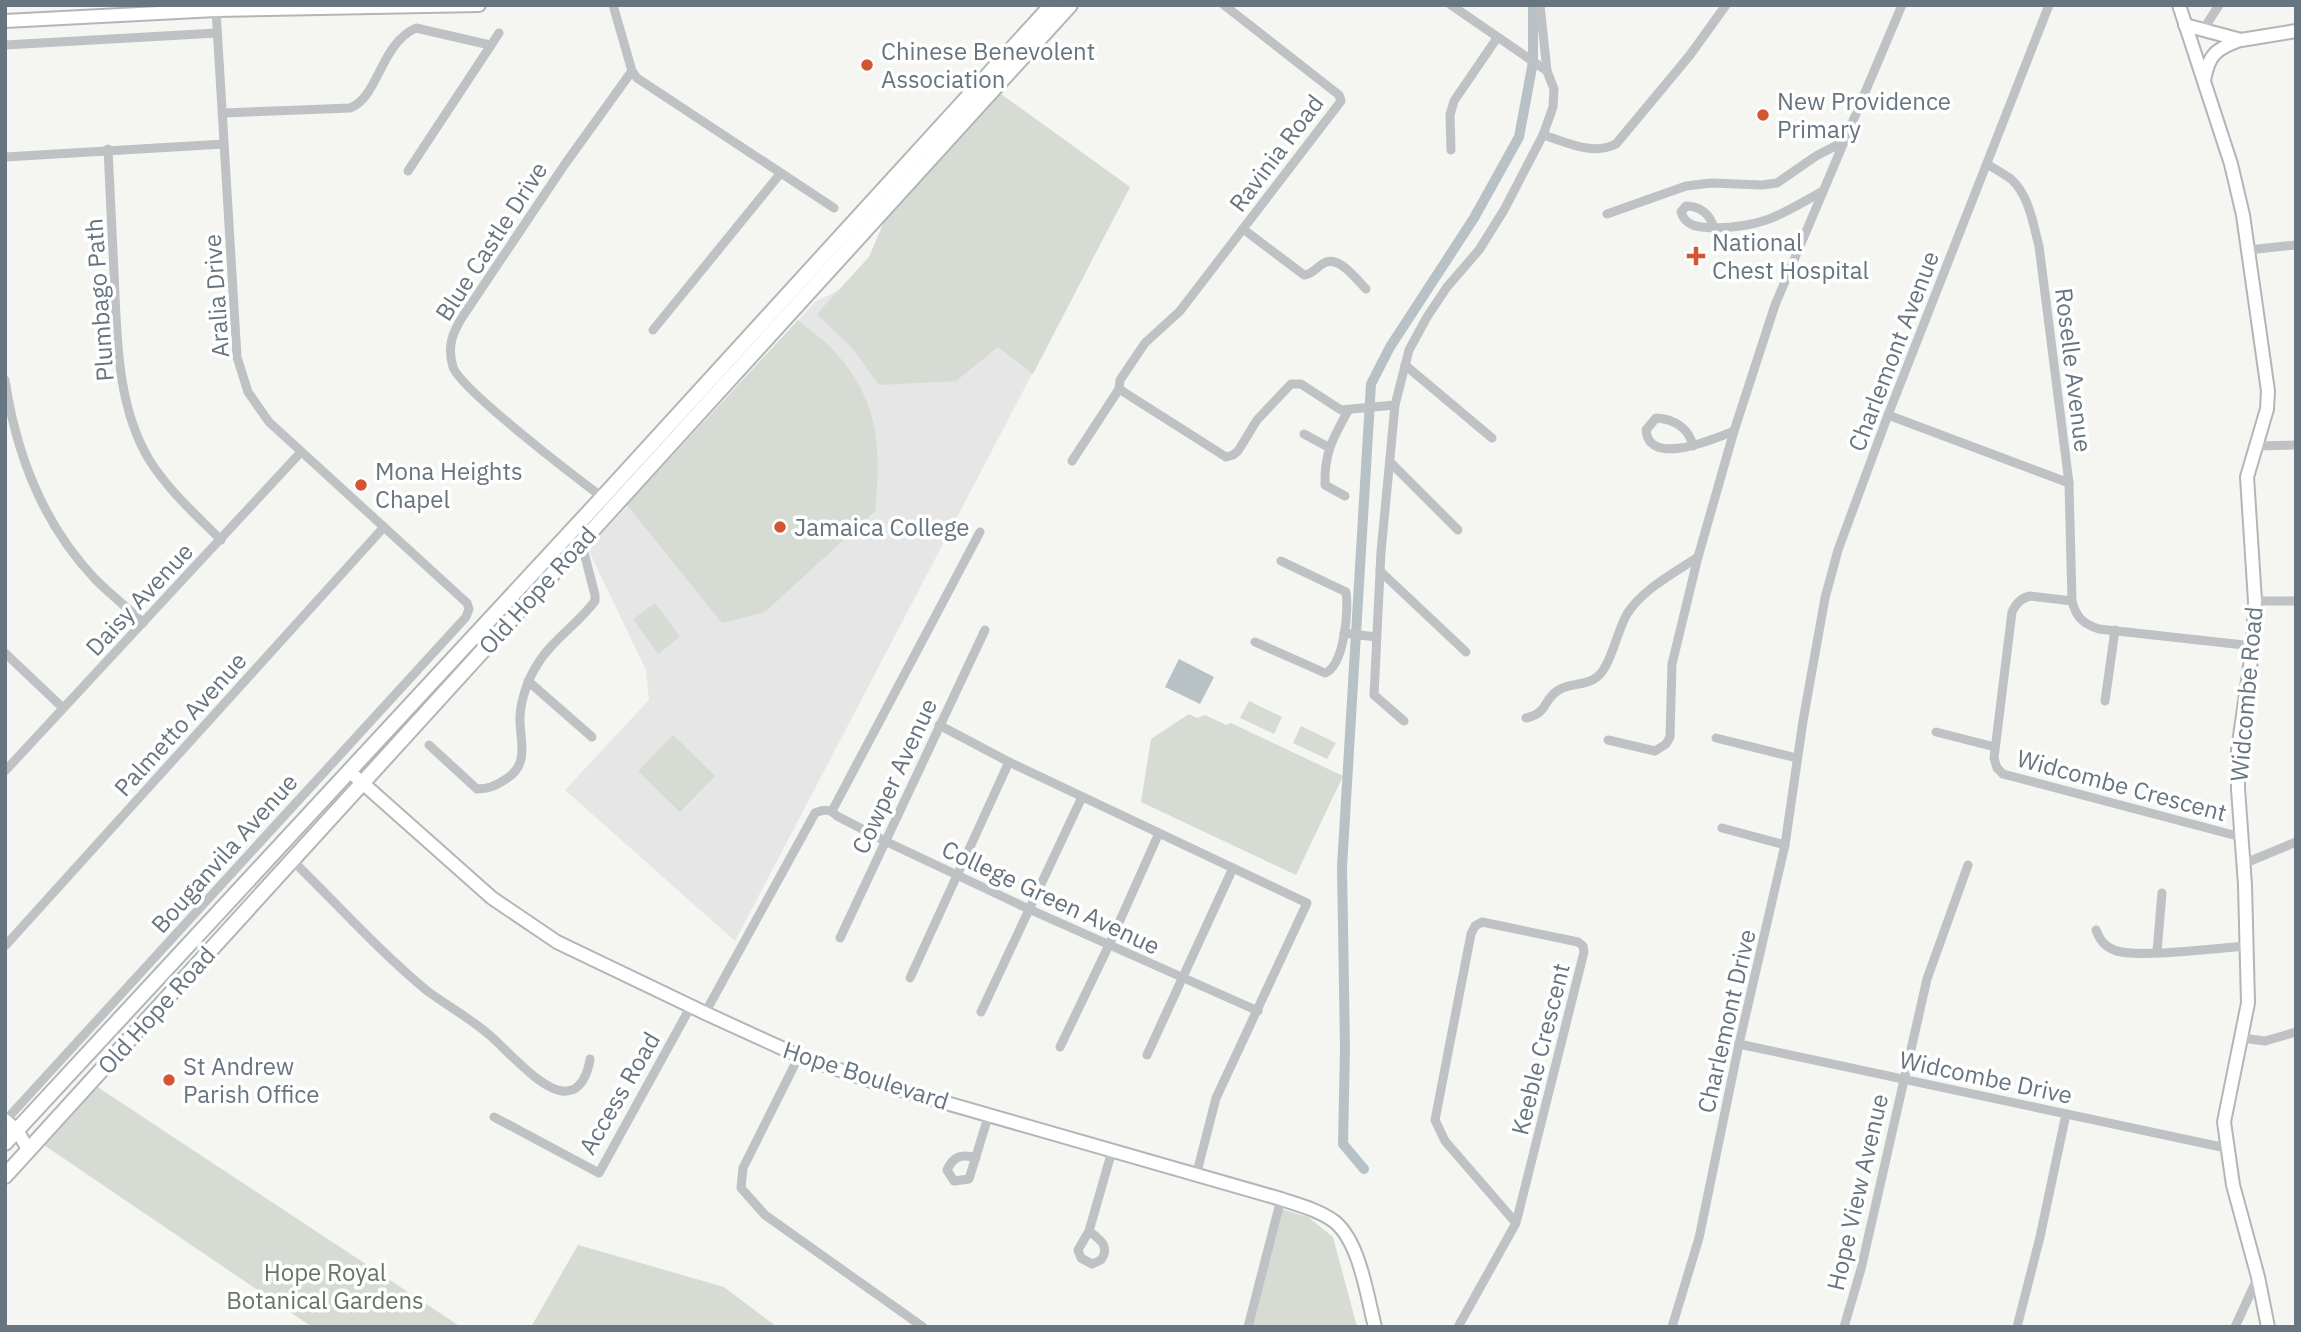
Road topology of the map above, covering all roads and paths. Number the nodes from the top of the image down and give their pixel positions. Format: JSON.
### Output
{"nodes":[{"id":1,"x":468,"y":5,"type":"edge"},
{"id":2,"x":478,"y":5,"type":"edge"},
{"id":3,"x":613,"y":5,"type":"edge"},
{"id":4,"x":1052,"y":5,"type":"edge"},
{"id":5,"x":1070,"y":5,"type":"edge"},
{"id":6,"x":1224,"y":5,"type":"edge"},
{"id":7,"x":1451,"y":5,"type":"edge"},
{"id":8,"x":1540,"y":5,"type":"edge"},
{"id":9,"x":1726,"y":5,"type":"edge"},
{"id":10,"x":1902,"y":5,"type":"edge"},
{"id":11,"x":2049,"y":5,"type":"edge"},
{"id":12,"x":2179,"y":5,"type":"edge"},
{"id":13,"x":2219,"y":5,"type":"edge"},
{"id":14,"x":282,"y":7,"type":"edge"},
{"id":15,"x":216,"y":10,"type":"junction"},
{"id":16,"x":5,"y":21,"type":"edge"},
{"id":17,"x":2185,"y":26,"type":"junction"},
{"id":18,"x":2203,"y":30,"type":"junction"},
{"id":19,"x":2296,"y":31,"type":"edge"},
{"id":20,"x":217,"y":33,"type":"junction"},
{"id":21,"x":499,"y":33,"type":"dead end"},
{"id":22,"x":1497,"y":38,"type":"junction"},
{"id":23,"x":2241,"y":40,"type":"junction"},
{"id":24,"x":5,"y":45,"type":"edge"},
{"id":25,"x":490,"y":45,"type":"junction"},
{"id":26,"x":632,"y":71,"type":"junction"},
{"id":27,"x":1547,"y":71,"type":"junction"},
{"id":28,"x":2204,"y":80,"type":"junction"},
{"id":29,"x":222,"y":113,"type":"junction"},
{"id":30,"x":1543,"y":135,"type":"junction"},
{"id":31,"x":1845,"y":141,"type":"junction"},
{"id":32,"x":224,"y":144,"type":"junction"},
{"id":33,"x":108,"y":149,"type":"junction"},
{"id":34,"x":1451,"y":150,"type":"dead end"},
{"id":35,"x":5,"y":157,"type":"edge"},
{"id":36,"x":1987,"y":164,"type":"junction"},
{"id":37,"x":408,"y":171,"type":"dead end"},
{"id":38,"x":780,"y":174,"type":"junction"},
{"id":39,"x":1823,"y":191,"type":"junction"},
{"id":40,"x":834,"y":208,"type":"dead end"},
{"id":41,"x":1607,"y":214,"type":"dead end"},
{"id":42,"x":1714,"y":228,"type":"dead end"},
{"id":43,"x":1243,"y":229,"type":"junction"},
{"id":44,"x":2296,"y":245,"type":"edge"},
{"id":45,"x":2248,"y":250,"type":"junction"},
{"id":46,"x":1366,"y":289,"type":"dead end"},
{"id":47,"x":653,"y":330,"type":"dead end"},
{"id":48,"x":1405,"y":365,"type":"junction"},
{"id":49,"x":5,"y":380,"type":"edge"},
{"id":50,"x":1119,"y":389,"type":"junction"},
{"id":51,"x":1395,"y":405,"type":"junction"},
{"id":52,"x":1348,"y":411,"type":"junction"},
{"id":53,"x":1888,"y":415,"type":"junction"},
{"id":54,"x":1734,"y":431,"type":"junction"},
{"id":55,"x":1304,"y":434,"type":"dead end"},
{"id":56,"x":1492,"y":438,"type":"dead end"},
{"id":57,"x":2296,"y":445,"type":"edge"},
{"id":58,"x":1693,"y":446,"type":"junction"},
{"id":59,"x":2256,"y":446,"type":"junction"},
{"id":60,"x":1328,"y":447,"type":"junction"},
{"id":61,"x":301,"y":452,"type":"junction"},
{"id":62,"x":1072,"y":461,"type":"dead end"},
{"id":63,"x":1390,"y":462,"type":"junction"},
{"id":64,"x":2069,"y":483,"type":"junction"},
{"id":65,"x":1345,"y":496,"type":"dead end"},
{"id":66,"x":608,"y":501,"type":"junction"},
{"id":67,"x":384,"y":527,"type":"junction"},
{"id":68,"x":1458,"y":530,"type":"dead end"},
{"id":69,"x":980,"y":533,"type":"dead end"},
{"id":70,"x":221,"y":540,"type":"junction"},
{"id":71,"x":581,"y":541,"type":"junction"},
{"id":72,"x":1698,"y":557,"type":"junction"},
{"id":73,"x":1281,"y":561,"type":"dead end"},
{"id":74,"x":1380,"y":571,"type":"junction"},
{"id":75,"x":2072,"y":601,"type":"junction"},
{"id":76,"x":2255,"y":601,"type":"junction"},
{"id":77,"x":2296,"y":601,"type":"edge"},
{"id":78,"x":469,"y":609,"type":"joint"},
{"id":79,"x":144,"y":623,"type":"junction"},
{"id":80,"x":985,"y":630,"type":"dead end"},
{"id":81,"x":2115,"y":631,"type":"junction"},
{"id":82,"x":1344,"y":633,"type":"junction"},
{"id":83,"x":1376,"y":636,"type":"junction"},
{"id":84,"x":1255,"y":642,"type":"dead end"},
{"id":85,"x":2253,"y":646,"type":"junction"},
{"id":86,"x":1466,"y":652,"type":"dead end"},
{"id":87,"x":5,"y":653,"type":"edge"},
{"id":88,"x":528,"y":681,"type":"junction"},
{"id":89,"x":2105,"y":701,"type":"dead end"},
{"id":90,"x":63,"y":708,"type":"junction"},
{"id":91,"x":1526,"y":718,"type":"dead end"},
{"id":92,"x":1404,"y":721,"type":"dead end"},
{"id":93,"x":1802,"y":721,"type":"joint"},
{"id":94,"x":939,"y":725,"type":"junction"},
{"id":95,"x":1936,"y":732,"type":"dead end"},
{"id":96,"x":592,"y":737,"type":"dead end"},
{"id":97,"x":1716,"y":738,"type":"dead end"},
{"id":98,"x":1608,"y":740,"type":"dead end"},
{"id":99,"x":429,"y":745,"type":"dead end"},
{"id":100,"x":1995,"y":747,"type":"junction"},
{"id":101,"x":1797,"y":758,"type":"junction"},
{"id":102,"x":1009,"y":762,"type":"junction"},
{"id":103,"x":5,"y":771,"type":"edge"},
{"id":104,"x":349,"y":771,"type":"junction"},
{"id":105,"x":363,"y":782,"type":"junction"},
{"id":106,"x":1082,"y":797,"type":"junction"},
{"id":107,"x":832,"y":811,"type":"junction"},
{"id":108,"x":1723,"y":828,"type":"dead end"},
{"id":109,"x":1159,"y":833,"type":"junction"},
{"id":110,"x":2241,"y":837,"type":"junction"},
{"id":111,"x":885,"y":841,"type":"junction"},
{"id":112,"x":2296,"y":842,"type":"edge"},
{"id":113,"x":1786,"y":845,"type":"junction"},
{"id":114,"x":292,"y":860,"type":"junction"},
{"id":115,"x":2243,"y":864,"type":"junction"},
{"id":116,"x":1968,"y":865,"type":"dead end"},
{"id":117,"x":1233,"y":868,"type":"junction"},
{"id":118,"x":957,"y":874,"type":"junction"},
{"id":119,"x":2162,"y":893,"type":"dead end"},
{"id":120,"x":1031,"y":910,"type":"junction"},
{"id":121,"x":2096,"y":930,"type":"dead end"},
{"id":122,"x":840,"y":938,"type":"dead end"},
{"id":123,"x":1109,"y":945,"type":"junction"},
{"id":124,"x":5,"y":946,"type":"edge"},
{"id":125,"x":2247,"y":946,"type":"junction"},
{"id":126,"x":2157,"y":952,"type":"junction"},
{"id":127,"x":910,"y":978,"type":"dead end"},
{"id":128,"x":1182,"y":979,"type":"junction"},
{"id":129,"x":691,"y":1006,"type":"junction"},
{"id":130,"x":1258,"y":1011,"type":"junction"},
{"id":131,"x":981,"y":1012,"type":"dead end"},
{"id":132,"x":705,"y":1013,"type":"junction"},
{"id":133,"x":2296,"y":1032,"type":"edge"},
{"id":134,"x":2242,"y":1038,"type":"junction"},
{"id":135,"x":1739,"y":1044,"type":"junction"},
{"id":136,"x":1060,"y":1047,"type":"dead end"},
{"id":137,"x":1147,"y":1055,"type":"dead end"},
{"id":138,"x":800,"y":1056,"type":"junction"},
{"id":139,"x":590,"y":1059,"type":"dead end"},
{"id":140,"x":1903,"y":1079,"type":"junction"},
{"id":141,"x":989,"y":1114,"type":"junction"},
{"id":142,"x":2066,"y":1114,"type":"junction"},
{"id":143,"x":494,"y":1117,"type":"dead end"},
{"id":144,"x":8,"y":1123,"type":"edge"},
{"id":145,"x":5,"y":1142,"type":"edge"},
{"id":146,"x":2226,"y":1148,"type":"junction"},
{"id":147,"x":29,"y":1151,"type":"junction"},
{"id":148,"x":1112,"y":1151,"type":"junction"},
{"id":149,"x":976,"y":1158,"type":"dead end"},
{"id":150,"x":5,"y":1176,"type":"edge"},
{"id":151,"x":1196,"y":1176,"type":"junction"},
{"id":152,"x":1280,"y":1199,"type":"junction"},
{"id":153,"x":1516,"y":1223,"type":"junction"},
{"id":154,"x":1089,"y":1231,"type":"dead end"},
{"id":155,"x":2258,"y":1277,"type":"junction"},
{"id":156,"x":923,"y":1327,"type":"edge"},
{"id":157,"x":1248,"y":1327,"type":"edge"},
{"id":158,"x":1376,"y":1327,"type":"edge"},
{"id":159,"x":1458,"y":1327,"type":"edge"},
{"id":160,"x":1672,"y":1327,"type":"edge"},
{"id":161,"x":1844,"y":1327,"type":"edge"},
{"id":162,"x":2017,"y":1327,"type":"edge"},
{"id":163,"x":2235,"y":1327,"type":"edge"},
{"id":164,"x":2268,"y":1327,"type":"edge"}],
"edges":[{"from":1,"to":2,"type":"street"},
{"from":1,"to":14,"type":"street"},
{"from":3,"to":26,"type":"street"},
{"from":4,"to":66,"type":"main road","name":"Old Hope Road"},
{"from":5,"to":66,"type":"main road","name":"Old Hope Road"},
{"from":6,"to":43,"type":"street","name":"Ravinia Road"},
{"from":7,"to":22,"type":"street"},
{"from":8,"to":27,"type":"street"},
{"from":9,"to":30,"type":"street"},
{"from":10,"to":31,"type":"street"},
{"from":11,"to":36,"type":"street","name":"Charlemont Avenue"},
{"from":12,"to":17,"type":"street","name":"Widcombe Road"},
{"from":13,"to":18,"type":"street"},
{"from":14,"to":15,"type":"street"},
{"from":15,"to":16,"type":"street"},
{"from":15,"to":20,"type":"street","name":"Aralia Drive"},
{"from":17,"to":18,"type":"street"},
{"from":17,"to":28,"type":"street","name":"Widcombe Road"},
{"from":18,"to":23,"type":"street"},
{"from":19,"to":23,"type":"street"},
{"from":20,"to":24,"type":"street"},
{"from":20,"to":29,"type":"street","name":"Aralia Drive"},
{"from":21,"to":25,"type":"street"},
{"from":22,"to":27,"type":"street"},
{"from":22,"to":34,"type":"street"},
{"from":23,"to":28,"type":"street"},
{"from":25,"to":29,"type":"street"},
{"from":25,"to":37,"type":"street"},
{"from":26,"to":38,"type":"street"},
{"from":26,"to":66,"type":"street","name":"Blue Castle Drive"},
{"from":27,"to":30,"type":"street"},
{"from":28,"to":45,"type":"street","name":"Widcombe Road"},
{"from":29,"to":32,"type":"street","name":"Aralia Drive"},
{"from":30,"to":48,"type":"street"},
{"from":31,"to":39,"type":"street"},
{"from":31,"to":41,"type":"street"},
{"from":32,"to":33,"type":"street"},
{"from":32,"to":61,"type":"street","name":"Aralia Drive"},
{"from":33,"to":35,"type":"street"},
{"from":33,"to":70,"type":"street","name":"Plumbago Path"},
{"from":36,"to":53,"type":"street","name":"Charlemont Avenue"},
{"from":36,"to":64,"type":"street","name":"Roselle Avenue"},
{"from":38,"to":40,"type":"street"},
{"from":38,"to":47,"type":"street"},
{"from":39,"to":42,"type":"street"},
{"from":39,"to":54,"type":"street"},
{"from":43,"to":46,"type":"street"},
{"from":43,"to":50,"type":"street","name":"Ravinia Road"},
{"from":44,"to":45,"type":"street"},
{"from":45,"to":59,"type":"street","name":"Widcombe Road"},
{"from":48,"to":51,"type":"street"},
{"from":48,"to":56,"type":"street"},
{"from":49,"to":79,"type":"street"},
{"from":50,"to":52,"type":"street"},
{"from":50,"to":62,"type":"street","name":"Ravinia Road"},
{"from":51,"to":52,"type":"street"},
{"from":51,"to":63,"type":"street"},
{"from":52,"to":60,"type":"street"},
{"from":53,"to":64,"type":"street"},
{"from":53,"to":93,"type":"street","name":"Charlemont Avenue"},
{"from":54,"to":58,"type":"street"},
{"from":54,"to":72,"type":"street"},
{"from":55,"to":60,"type":"street"},
{"from":57,"to":59,"type":"street"},
{"from":58,"to":58,"type":"street"},
{"from":59,"to":76,"type":"street","name":"Widcombe Road"},
{"from":60,"to":65,"type":"street"},
{"from":61,"to":67,"type":"street","name":"Aralia Drive"},
{"from":61,"to":70,"type":"street","name":"Daisy Avenue"},
{"from":63,"to":68,"type":"street"},
{"from":63,"to":74,"type":"street"},
{"from":64,"to":75,"type":"street","name":"Roselle Avenue"},
{"from":66,"to":71,"type":"main road","name":"Old Hope Road"},
{"from":66,"to":104,"type":"main road","name":"Old Hope Road"},
{"from":67,"to":78,"type":"street","name":"Aralia Drive"},
{"from":67,"to":124,"type":"street","name":"Palmetto Avenue"},
{"from":69,"to":107,"type":"street"},
{"from":70,"to":79,"type":"street","name":"Daisy Avenue"},
{"from":71,"to":88,"type":"street"},
{"from":71,"to":105,"type":"main road","name":"Old Hope Road"},
{"from":72,"to":91,"type":"street"},
{"from":72,"to":98,"type":"street"},
{"from":73,"to":82,"type":"street"},
{"from":74,"to":83,"type":"street"},
{"from":74,"to":86,"type":"street"},
{"from":75,"to":81,"type":"street"},
{"from":75,"to":100,"type":"street","name":"Widcombe Crescent"},
{"from":76,"to":77,"type":"street"},
{"from":76,"to":85,"type":"street","name":"Widcombe Road"},
{"from":78,"to":144,"type":"street","name":"Bouganvila Avenue"},
{"from":79,"to":90,"type":"street","name":"Daisy Avenue"},
{"from":80,"to":94,"type":"street","name":"Cowper Avenue"},
{"from":81,"to":85,"type":"street"},
{"from":81,"to":89,"type":"street"},
{"from":82,"to":83,"type":"street"},
{"from":82,"to":84,"type":"street"},
{"from":83,"to":92,"type":"street"},
{"from":85,"to":110,"type":"street","name":"Widcombe Road"},
{"from":87,"to":90,"type":"street"},
{"from":88,"to":96,"type":"street"},
{"from":88,"to":99,"type":"street"},
{"from":90,"to":103,"type":"street","name":"Daisy Avenue"},
{"from":93,"to":101,"type":"street","name":"Charlemont Drive"},
{"from":94,"to":102,"type":"street"},
{"from":94,"to":111,"type":"street","name":"Cowper Avenue"},
{"from":95,"to":100,"type":"street"},
{"from":97,"to":101,"type":"street"},
{"from":100,"to":110,"type":"street","name":"Widcombe Crescent"},
{"from":101,"to":113,"type":"street","name":"Charlemont Drive"},
{"from":102,"to":106,"type":"street"},
{"from":102,"to":118,"type":"street"},
{"from":104,"to":105,"type":"street","name":"Hope Boulevard"},
{"from":104,"to":144,"type":"main road","name":"Old Hope Road"},
{"from":105,"to":114,"type":"main road","name":"Old Hope Road"},
{"from":105,"to":129,"type":"street","name":"Hope Boulevard"},
{"from":106,"to":109,"type":"street"},
{"from":106,"to":120,"type":"street"},
{"from":107,"to":111,"type":"street","name":"College Green Avenue"},
{"from":107,"to":132,"type":"street"},
{"from":108,"to":113,"type":"street"},
{"from":109,"to":117,"type":"street"},
{"from":109,"to":123,"type":"street"},
{"from":110,"to":115,"type":"street","name":"Widcombe Road"},
{"from":111,"to":118,"type":"street","name":"College Green Avenue"},
{"from":111,"to":122,"type":"street","name":"Cowper Avenue"},
{"from":112,"to":115,"type":"street"},
{"from":113,"to":135,"type":"street","name":"Charlemont Drive"},
{"from":114,"to":139,"type":"street"},
{"from":114,"to":147,"type":"main road","name":"Old Hope Road"},
{"from":115,"to":125,"type":"street","name":"Widcombe Road"},
{"from":116,"to":140,"type":"street","name":"Hope View Avenue"},
{"from":117,"to":128,"type":"street"},
{"from":117,"to":130,"type":"street"},
{"from":118,"to":120,"type":"street","name":"College Green Avenue"},
{"from":118,"to":127,"type":"street"},
{"from":119,"to":126,"type":"street"},
{"from":120,"to":123,"type":"street","name":"College Green Avenue"},
{"from":120,"to":131,"type":"street"},
{"from":121,"to":126,"type":"street"},
{"from":123,"to":128,"type":"street","name":"College Green Avenue"},
{"from":123,"to":136,"type":"street"},
{"from":125,"to":126,"type":"street"},
{"from":125,"to":134,"type":"street","name":"Widcombe Road"},
{"from":128,"to":130,"type":"street","name":"College Green Avenue"},
{"from":128,"to":137,"type":"street"},
{"from":129,"to":132,"type":"street","name":"Hope Boulevard"},
{"from":129,"to":143,"type":"street","name":"Access Road"},
{"from":130,"to":151,"type":"street"},
{"from":132,"to":138,"type":"street","name":"Hope Boulevard"},
{"from":133,"to":134,"type":"street"},
{"from":134,"to":146,"type":"street","name":"Widcombe Road"},
{"from":135,"to":140,"type":"street","name":"Widcombe Drive"},
{"from":135,"to":160,"type":"street","name":"Charlemont Drive"},
{"from":138,"to":141,"type":"street","name":"Hope Boulevard"},
{"from":138,"to":156,"type":"street"},
{"from":140,"to":142,"type":"street","name":"Widcombe Drive"},
{"from":140,"to":161,"type":"street","name":"Hope View Avenue"},
{"from":141,"to":148,"type":"street","name":"Hope Boulevard"},
{"from":141,"to":149,"type":"street"},
{"from":142,"to":146,"type":"street","name":"Widcombe Drive"},
{"from":142,"to":162,"type":"street"},
{"from":144,"to":145,"type":"main road","name":"Old Hope Road"},
{"from":144,"to":147,"type":"street"},
{"from":145,"to":147,"type":"street"},
{"from":146,"to":155,"type":"street","name":"Widcombe Road"},
{"from":147,"to":150,"type":"main road","name":"Old Hope Road"},
{"from":148,"to":151,"type":"street","name":"Hope Boulevard"},
{"from":148,"to":154,"type":"street"},
{"from":151,"to":152,"type":"street","name":"Hope Boulevard"},
{"from":152,"to":157,"type":"street"},
{"from":152,"to":158,"type":"street","name":"Hope Boulevard"},
{"from":153,"to":153,"type":"street","name":"Keeble Crescent"},
{"from":153,"to":159,"type":"street","name":"Keeble Crescent"},
{"from":155,"to":163,"type":"street"},
{"from":155,"to":164,"type":"street","name":"Widcombe Road"}]}
